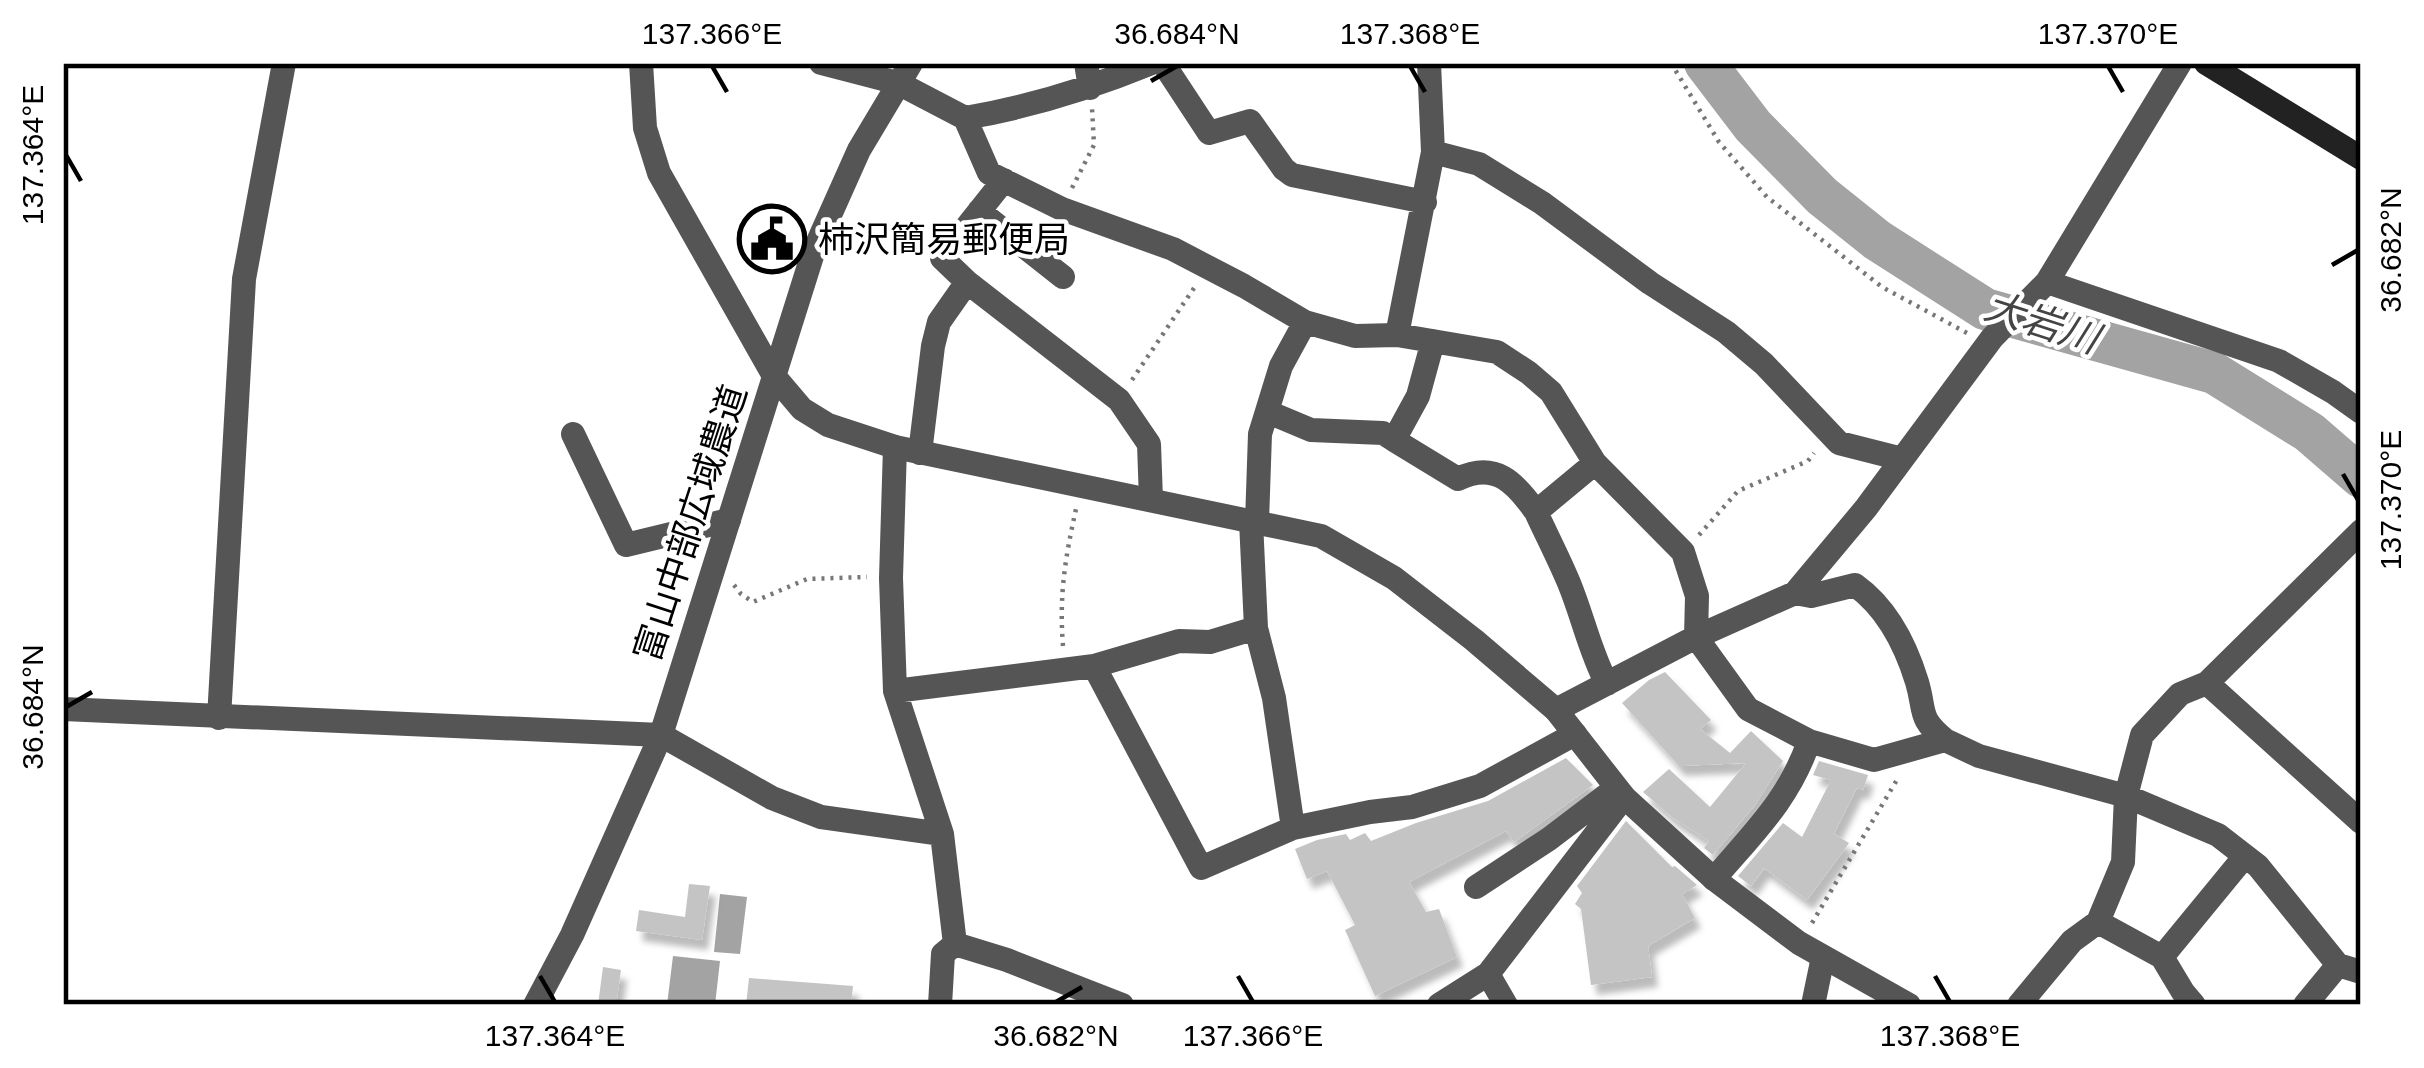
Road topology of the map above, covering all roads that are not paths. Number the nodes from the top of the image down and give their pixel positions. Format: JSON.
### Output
{"nodes":[{"id":1,"x":284,"y":63,"type":"edge"},
{"id":2,"x":641,"y":63,"type":"edge"},
{"id":3,"x":821,"y":63,"type":"edge"},
{"id":4,"x":1152,"y":63,"type":"edge"},
{"id":5,"x":1162,"y":63,"type":"edge"},
{"id":6,"x":1429,"y":63,"type":"edge"},
{"id":7,"x":2180,"y":63,"type":"edge"},
{"id":8,"x":2206,"y":63,"type":"edge"},
{"id":9,"x":905,"y":73,"type":"edge"},
{"id":10,"x":1088,"y":75,"type":"edge"},
{"id":11,"x":965,"y":118,"type":"junction"},
{"id":12,"x":1433,"y":152,"type":"junction"},
{"id":13,"x":2361,"y":158,"type":"edge"},
{"id":14,"x":1004,"y":180,"type":"junction"},
{"id":15,"x":1425,"y":202,"type":"junction"},
{"id":16,"x":979,"y":212,"type":"junction"},
{"id":17,"x":1063,"y":277,"type":"dead end"},
{"id":18,"x":968,"y":282,"type":"junction"},
{"id":19,"x":2047,"y":282,"type":"junction"},
{"id":20,"x":1305,"y":322,"type":"junction"},
{"id":21,"x":1397,"y":334,"type":"junction"},
{"id":22,"x":1433,"y":340,"type":"junction"},
{"id":23,"x":774,"y":376,"type":"junction"},
{"id":24,"x":1268,"y":412,"type":"junction"},
{"id":25,"x":2361,"y":412,"type":"edge"},
{"id":26,"x":573,"y":434,"type":"dead end"},
{"id":27,"x":1394,"y":440,"type":"junction"},
{"id":28,"x":908,"y":450,"type":"junction"},
{"id":29,"x":1903,"y":459,"type":"junction"},
{"id":30,"x":1595,"y":463,"type":"junction"},
{"id":31,"x":1151,"y":500,"type":"junction"},
{"id":32,"x":1536,"y":512,"type":"junction"},
{"id":33,"x":729,"y":520,"type":"junction"},
{"id":34,"x":1254,"y":522,"type":"junction"},
{"id":35,"x":2361,"y":531,"type":"edge"},
{"id":36,"x":1796,"y":593,"type":"junction"},
{"id":37,"x":1256,"y":628,"type":"junction"},
{"id":38,"x":1696,"y":638,"type":"junction"},
{"id":39,"x":1094,"y":666,"type":"junction"},
{"id":40,"x":1607,"y":683,"type":"junction"},
{"id":41,"x":2206,"y":683,"type":"junction"},
{"id":42,"x":895,"y":691,"type":"junction"},
{"id":43,"x":63,"y":709,"type":"edge"},
{"id":44,"x":1556,"y":710,"type":"junction"},
{"id":45,"x":219,"y":718,"type":"junction"},
{"id":46,"x":1575,"y":734,"type":"junction"},
{"id":47,"x":661,"y":735,"type":"junction"},
{"id":48,"x":1945,"y":740,"type":"junction"},
{"id":49,"x":1809,"y":741,"type":"junction"},
{"id":50,"x":1620,"y":792,"type":"junction"},
{"id":51,"x":2126,"y":796,"type":"junction"},
{"id":52,"x":2361,"y":822,"type":"edge"},
{"id":53,"x":1294,"y":828,"type":"junction"},
{"id":54,"x":942,"y":834,"type":"junction"},
{"id":55,"x":2245,"y":856,"type":"junction"},
{"id":56,"x":1714,"y":879,"type":"junction"},
{"id":57,"x":1476,"y":887,"type":"dead end"},
{"id":58,"x":2098,"y":922,"type":"junction"},
{"id":59,"x":955,"y":944,"type":"junction"},
{"id":60,"x":1823,"y":957,"type":"junction"},
{"id":61,"x":2162,"y":957,"type":"junction"},
{"id":62,"x":2349,"y":968,"type":"edge"},
{"id":63,"x":1488,"y":974,"type":"junction"},
{"id":64,"x":535,"y":1005,"type":"edge"},
{"id":65,"x":940,"y":1005,"type":"edge"},
{"id":66,"x":1122,"y":1005,"type":"edge"},
{"id":67,"x":1439,"y":1005,"type":"edge"},
{"id":68,"x":1506,"y":1005,"type":"edge"},
{"id":69,"x":1813,"y":1005,"type":"edge"},
{"id":70,"x":1909,"y":1005,"type":"edge"},
{"id":71,"x":2019,"y":1005,"type":"edge"},
{"id":72,"x":2194,"y":1005,"type":"edge"},
{"id":73,"x":2305,"y":1005,"type":"edge"}],
"edges":[{"from":1,"to":45,"type":"street"},
{"from":2,"to":23,"type":"street"},
{"from":3,"to":9,"type":"street"},
{"from":4,"to":10,"type":"street"},
{"from":5,"to":15,"type":"street"},
{"from":6,"to":12,"type":"street"},
{"from":7,"to":19,"type":"street"},
{"from":8,"to":13,"type":"main road"},
{"from":9,"to":11,"type":"street"},
{"from":9,"to":23,"type":"street","name":"富山中部広域農道"},
{"from":10,"to":11,"type":"street"},
{"from":11,"to":14,"type":"street"},
{"from":12,"to":15,"type":"street"},
{"from":12,"to":29,"type":"street"},
{"from":14,"to":16,"type":"street"},
{"from":14,"to":20,"type":"street"},
{"from":15,"to":21,"type":"street"},
{"from":16,"to":17,"type":"street"},
{"from":16,"to":18,"type":"street"},
{"from":18,"to":28,"type":"street"},
{"from":18,"to":31,"type":"street"},
{"from":19,"to":25,"type":"street"},
{"from":19,"to":29,"type":"street"},
{"from":20,"to":21,"type":"street"},
{"from":20,"to":24,"type":"street"},
{"from":21,"to":22,"type":"street"},
{"from":22,"to":27,"type":"street"},
{"from":22,"to":30,"type":"street"},
{"from":23,"to":28,"type":"street"},
{"from":23,"to":33,"type":"street","name":"富山中部広域農道"},
{"from":24,"to":27,"type":"street"},
{"from":24,"to":34,"type":"street"},
{"from":26,"to":33,"type":"street"},
{"from":27,"to":32,"type":"street"},
{"from":28,"to":31,"type":"street"},
{"from":28,"to":42,"type":"street"},
{"from":29,"to":36,"type":"street"},
{"from":30,"to":32,"type":"street"},
{"from":30,"to":38,"type":"street"},
{"from":31,"to":34,"type":"street"},
{"from":32,"to":40,"type":"street"},
{"from":33,"to":47,"type":"street","name":"富山中部広域農道"},
{"from":34,"to":37,"type":"street"},
{"from":34,"to":44,"type":"street"},
{"from":35,"to":41,"type":"street"},
{"from":36,"to":38,"type":"street"},
{"from":36,"to":48,"type":"street"},
{"from":37,"to":39,"type":"street"},
{"from":37,"to":53,"type":"street"},
{"from":38,"to":40,"type":"street"},
{"from":38,"to":49,"type":"street"},
{"from":39,"to":42,"type":"street"},
{"from":39,"to":53,"type":"street"},
{"from":40,"to":44,"type":"street"},
{"from":41,"to":51,"type":"street"},
{"from":41,"to":52,"type":"street"},
{"from":42,"to":54,"type":"street"},
{"from":43,"to":45,"type":"street"},
{"from":44,"to":46,"type":"street"},
{"from":45,"to":47,"type":"street"},
{"from":46,"to":50,"type":"street"},
{"from":46,"to":53,"type":"street"},
{"from":47,"to":54,"type":"street"},
{"from":47,"to":64,"type":"street","name":"富山中部広域農道"},
{"from":48,"to":49,"type":"street"},
{"from":48,"to":51,"type":"street"},
{"from":49,"to":56,"type":"street"},
{"from":50,"to":56,"type":"street"},
{"from":50,"to":57,"type":"street"},
{"from":50,"to":63,"type":"street"},
{"from":51,"to":55,"type":"street"},
{"from":51,"to":58,"type":"street"},
{"from":54,"to":59,"type":"street"},
{"from":55,"to":61,"type":"street"},
{"from":55,"to":62,"type":"street"},
{"from":56,"to":60,"type":"street"},
{"from":58,"to":61,"type":"street"},
{"from":58,"to":71,"type":"street"},
{"from":59,"to":65,"type":"street"},
{"from":59,"to":66,"type":"street"},
{"from":60,"to":69,"type":"street"},
{"from":60,"to":70,"type":"street"},
{"from":61,"to":72,"type":"street"},
{"from":62,"to":73,"type":"street"},
{"from":63,"to":67,"type":"street"},
{"from":63,"to":68,"type":"street"}]}
